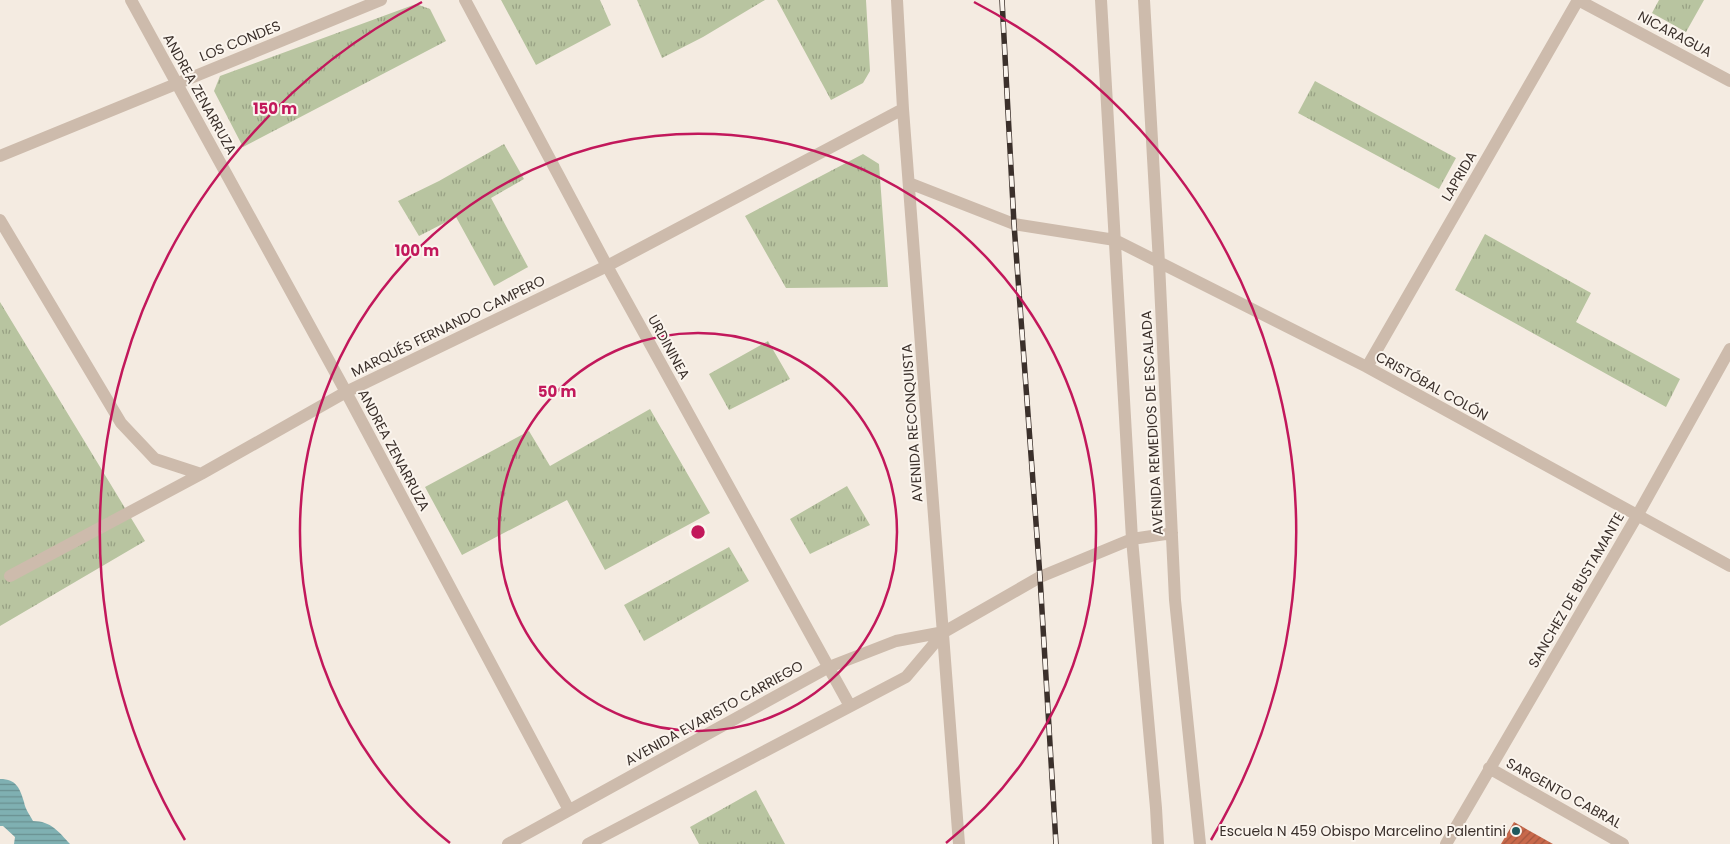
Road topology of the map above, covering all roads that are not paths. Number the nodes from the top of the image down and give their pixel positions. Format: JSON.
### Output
{"nodes":[{"id":1,"x":132,"y":0,"type":"edge"},
{"id":2,"x":381,"y":0,"type":"edge"},
{"id":3,"x":465,"y":0,"type":"edge"},
{"id":4,"x":897,"y":0,"type":"edge"},
{"id":5,"x":1101,"y":0,"type":"edge"},
{"id":6,"x":1144,"y":0,"type":"edge"},
{"id":7,"x":1578,"y":0,"type":"edge"},
{"id":8,"x":1730,"y":81,"type":"edge"},
{"id":9,"x":176,"y":83,"type":"junction"},
{"id":10,"x":903,"y":109,"type":"junction"},
{"id":11,"x":0,"y":156,"type":"edge"},
{"id":12,"x":909,"y":183,"type":"junction"},
{"id":13,"x":0,"y":220,"type":"edge"},
{"id":14,"x":1115,"y":240,"type":"junction"},
{"id":15,"x":1159,"y":262,"type":"junction"},
{"id":16,"x":607,"y":266,"type":"junction"},
{"id":17,"x":1730,"y":349,"type":"edge"},
{"id":18,"x":1367,"y":368,"type":"junction"},
{"id":19,"x":346,"y":392,"type":"junction"},
{"id":20,"x":201,"y":474,"type":"junction"},
{"id":21,"x":1637,"y":516,"type":"junction"},
{"id":22,"x":1172,"y":532,"type":"junction"},
{"id":23,"x":1132,"y":539,"type":"junction"},
{"id":24,"x":1730,"y":566,"type":"edge"},
{"id":25,"x":10,"y":576,"type":"dead end"},
{"id":26,"x":944,"y":632,"type":"junction"},
{"id":27,"x":828,"y":667,"type":"junction"},
{"id":28,"x":850,"y":706,"type":"junction"},
{"id":29,"x":1489,"y":768,"type":"junction"},
{"id":30,"x":569,"y":810,"type":"junction"},
{"id":31,"x":508,"y":844,"type":"edge"},
{"id":32,"x":588,"y":844,"type":"edge"},
{"id":33,"x":959,"y":844,"type":"edge"},
{"id":34,"x":1158,"y":844,"type":"edge"},
{"id":35,"x":1200,"y":844,"type":"edge"},
{"id":36,"x":1446,"y":844,"type":"edge"},
{"id":37,"x":1623,"y":844,"type":"edge"}],
"edges":[{"from":1,"to":9,"type":"street","name":"ANDREA ZENARRUZA"},
{"from":2,"to":9,"type":"street","name":"LOS CONDES"},
{"from":3,"to":16,"type":"street","name":"URDININEA"},
{"from":4,"to":10,"type":"street","name":"AVENIDA RECONQUISTA"},
{"from":5,"to":14,"type":"street","name":"AVENIDA REMEDIOS DE ESCALADA"},
{"from":6,"to":15,"type":"street","name":"AVENIDA REMEDIOS DE ESCALADA"},
{"from":7,"to":8,"type":"street","name":"NICARAGUA"},
{"from":7,"to":18,"type":"street","name":"LAPRIDA"},
{"from":9,"to":11,"type":"street","name":"LOS CONDES"},
{"from":9,"to":19,"type":"street","name":"ANDREA ZENARRUZA"},
{"from":10,"to":12,"type":"street","name":"AVENIDA RECONQUISTA"},
{"from":10,"to":16,"type":"street","name":"MARQUÉS FERNANDO CAMPERO"},
{"from":12,"to":14,"type":"street","name":"CRISTÓBAL COLÓN"},
{"from":12,"to":26,"type":"street","name":"AVENIDA RECONQUISTA"},
{"from":13,"to":20,"type":"street"},
{"from":14,"to":15,"type":"street","name":"CRISTÓBAL COLÓN"},
{"from":14,"to":23,"type":"street","name":"AVENIDA REMEDIOS DE ESCALADA"},
{"from":15,"to":18,"type":"street","name":"CRISTÓBAL COLÓN"},
{"from":15,"to":22,"type":"street","name":"AVENIDA REMEDIOS DE ESCALADA"},
{"from":16,"to":19,"type":"street","name":"MARQUÉS FERNANDO CAMPERO"},
{"from":16,"to":27,"type":"street","name":"URDININEA"},
{"from":17,"to":21,"type":"street","name":"SANCHEZ DE BUSTAMANTE"},
{"from":18,"to":21,"type":"street","name":"CRISTÓBAL COLÓN"},
{"from":19,"to":20,"type":"street","name":"MARQUÉS FERNANDO CAMPERO"},
{"from":19,"to":30,"type":"street","name":"ANDREA ZENARRUZA"},
{"from":20,"to":25,"type":"street","name":"MARQUÉS FERNANDO CAMPERO"},
{"from":21,"to":24,"type":"street","name":"CRISTÓBAL COLÓN"},
{"from":21,"to":29,"type":"street","name":"SANCHEZ DE BUSTAMANTE"},
{"from":22,"to":23,"type":"street","name":"AVENIDA EVARISTO CARRIEGO"},
{"from":22,"to":35,"type":"street","name":"AVENIDA REMEDIOS DE ESCALADA"},
{"from":23,"to":26,"type":"street","name":"AVENIDA EVARISTO CARRIEGO"},
{"from":23,"to":34,"type":"street","name":"AVENIDA REMEDIOS DE ESCALADA"},
{"from":26,"to":27,"type":"street","name":"AVENIDA EVARISTO CARRIEGO"},
{"from":26,"to":28,"type":"street","name":"AVENIDA EVARISTO CARRIEGO"},
{"from":26,"to":33,"type":"street","name":"AVENIDA RECONQUISTA"},
{"from":27,"to":28,"type":"street","name":"URDININEA"},
{"from":27,"to":30,"type":"street","name":"AVENIDA EVARISTO CARRIEGO"},
{"from":28,"to":32,"type":"street","name":"AVENIDA EVARISTO CARRIEGO"},
{"from":29,"to":36,"type":"street","name":"SANCHEZ DE BUSTAMANTE"},
{"from":29,"to":37,"type":"street","name":"SARGENTO CABRAL"},
{"from":30,"to":31,"type":"street","name":"AVENIDA EVARISTO CARRIEGO"}]}
